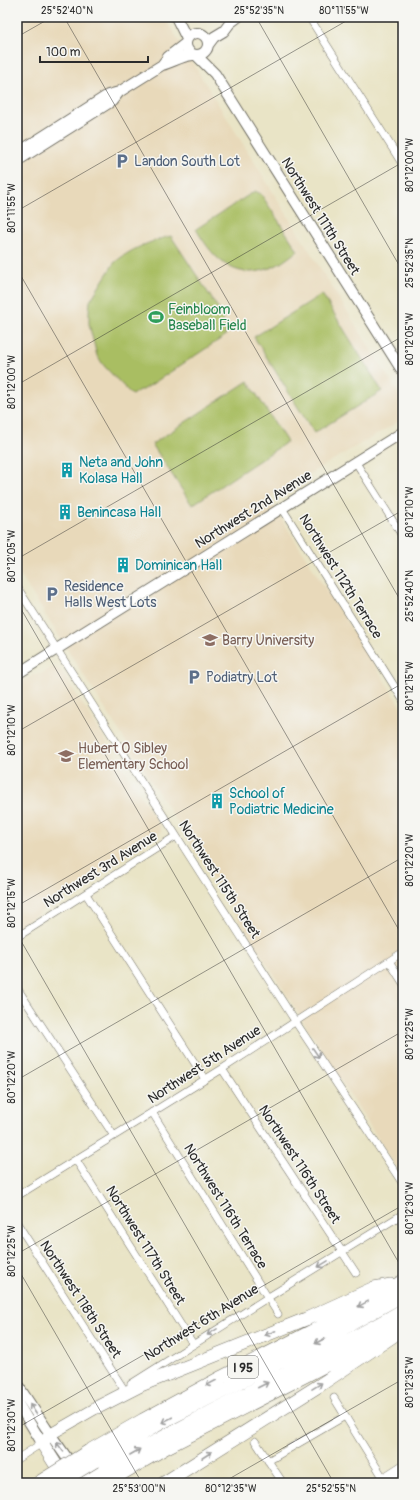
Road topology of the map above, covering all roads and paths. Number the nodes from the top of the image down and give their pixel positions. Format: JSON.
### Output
{"nodes":[{"id":1,"x":176,"y":17,"type":"edge"},
{"id":2,"x":182,"y":17,"type":"edge"},
{"id":3,"x":309,"y":17,"type":"edge"},
{"id":4,"x":234,"y":20,"type":"edge"},
{"id":5,"x":199,"y":34,"type":"junction"},
{"id":6,"x":186,"y":41,"type":"junction"},
{"id":7,"x":208,"y":46,"type":"junction"},
{"id":8,"x":195,"y":55,"type":"junction"},
{"id":9,"x":162,"y":65,"type":"junction"},
{"id":10,"x":215,"y":74,"type":"junction"},
{"id":11,"x":38,"y":143,"type":"junction"},
{"id":12,"x":17,"y":152,"type":"edge"},
{"id":13,"x":17,"y":161,"type":"edge"},
{"id":14,"x":403,"y":165,"type":"edge"},
{"id":15,"x":403,"y":372,"type":"edge"},
{"id":16,"x":403,"y":432,"type":"edge"},
{"id":17,"x":355,"y":461,"type":"junction"},
{"id":18,"x":282,"y":508,"type":"junction"},
{"id":19,"x":403,"y":537,"type":"edge"},
{"id":20,"x":17,"y":587,"type":"edge"},
{"id":21,"x":57,"y":649,"type":"junction"},
{"id":22,"x":17,"y":674,"type":"edge"},
{"id":23,"x":403,"y":700,"type":"edge"},
{"id":24,"x":176,"y":836,"type":"junction"},
{"id":25,"x":86,"y":894,"type":"junction"},
{"id":26,"x":17,"y":937,"type":"edge"},
{"id":27,"x":403,"y":952,"type":"edge"},
{"id":28,"x":389,"y":961,"type":"junction"},
{"id":29,"x":403,"y":983,"type":"edge"},
{"id":30,"x":17,"y":988,"type":"edge"},
{"id":31,"x":295,"y":1021,"type":"junction"},
{"id":32,"x":222,"y":1069,"type":"junction"},
{"id":33,"x":205,"y":1079,"type":"junction"},
{"id":34,"x":152,"y":1112,"type":"junction"},
{"id":35,"x":114,"y":1136,"type":"junction"},
{"id":36,"x":76,"y":1160,"type":"junction"},
{"id":37,"x":403,"y":1184,"type":"edge"},
{"id":38,"x":18,"y":1194,"type":"edge"},
{"id":39,"x":403,"y":1214,"type":"edge"},
{"id":40,"x":17,"y":1223,"type":"edge"},
{"id":41,"x":342,"y":1252,"type":"junction"},
{"id":42,"x":356,"y":1273,"type":"dead end"},
{"id":43,"x":401,"y":1287,"type":"edge"},
{"id":44,"x":267,"y":1298,"type":"junction"},
{"id":45,"x":403,"y":1310,"type":"edge"},
{"id":46,"x":278,"y":1314,"type":"dead end"},
{"id":47,"x":403,"y":1322,"type":"edge"},
{"id":48,"x":403,"y":1330,"type":"edge"},
{"id":49,"x":193,"y":1344,"type":"junction"},
{"id":50,"x":17,"y":1384,"type":"edge"},
{"id":51,"x":123,"y":1388,"type":"junction"},
{"id":52,"x":334,"y":1398,"type":"dead end"},
{"id":53,"x":17,"y":1402,"type":"edge"},
{"id":54,"x":98,"y":1407,"type":"junction"},
{"id":55,"x":345,"y":1416,"type":"junction"},
{"id":56,"x":46,"y":1438,"type":"junction"},
{"id":57,"x":255,"y":1441,"type":"dead end"},
{"id":58,"x":17,"y":1459,"type":"edge"},
{"id":59,"x":268,"y":1461,"type":"junction"},
{"id":60,"x":403,"y":1468,"type":"edge"},
{"id":61,"x":100,"y":1470,"type":"edge"},
{"id":62,"x":381,"y":1481,"type":"edge"},
{"id":63,"x":38,"y":1483,"type":"edge"},
{"id":64,"x":60,"y":1483,"type":"edge"},
{"id":65,"x":67,"y":1483,"type":"edge"},
{"id":66,"x":84,"y":1483,"type":"edge"},
{"id":67,"x":164,"y":1483,"type":"edge"},
{"id":68,"x":283,"y":1483,"type":"edge"}],
"edges":[{"from":1,"to":6,"type":"street"},
{"from":2,"to":5,"type":"street"},
{"from":3,"to":14,"type":"street"},
{"from":4,"to":5,"type":"street"},
{"from":4,"to":7,"type":"street"},
{"from":5,"to":6,"type":"street"},
{"from":5,"to":7,"type":"street"},
{"from":6,"to":8,"type":"street"},
{"from":6,"to":9,"type":"street"},
{"from":7,"to":8,"type":"street"},
{"from":7,"to":10,"type":"street","name":"Northwest 111th Street"},
{"from":8,"to":9,"type":"street"},
{"from":8,"to":10,"type":"street","name":"Northwest 111th Street"},
{"from":9,"to":11,"type":"street"},
{"from":10,"to":15,"type":"street","name":"Northwest 111th Street"},
{"from":11,"to":12,"type":"street"},
{"from":11,"to":13,"type":"street"},
{"from":16,"to":17,"type":"street","name":"Northwest 2nd Avenue"},
{"from":17,"to":18,"type":"street","name":"Northwest 2nd Avenue"},
{"from":17,"to":19,"type":"street"},
{"from":18,"to":21,"type":"street","name":"Northwest 2nd Avenue"},
{"from":18,"to":23,"type":"street","name":"Northwest 112th Terrace"},
{"from":20,"to":21,"type":"street","name":"Northwest 115th Street"},
{"from":21,"to":22,"type":"street","name":"Northwest 2nd Avenue"},
{"from":21,"to":24,"type":"street","name":"Northwest 115th Street"},
{"from":24,"to":25,"type":"street","name":"Northwest 3rd Avenue"},
{"from":24,"to":31,"type":"street","name":"Northwest 115th Street"},
{"from":25,"to":26,"type":"street","name":"Northwest 3rd Avenue"},
{"from":25,"to":33,"type":"street"},
{"from":27,"to":28,"type":"street","name":"Northwest 5th Avenue"},
{"from":28,"to":29,"type":"street"},
{"from":28,"to":31,"type":"street","name":"Northwest 5th Avenue"},
{"from":30,"to":35,"type":"street"},
{"from":31,"to":32,"type":"street","name":"Northwest 5th Avenue"},
{"from":31,"to":37,"type":"street","name":"Northwest 115th Street","one_way":true},
{"from":32,"to":33,"type":"street","name":"Northwest 5th Avenue"},
{"from":32,"to":41,"type":"street","name":"Northwest 116th Street"},
{"from":33,"to":34,"type":"street","name":"Northwest 5th Avenue"},
{"from":34,"to":35,"type":"street","name":"Northwest 5th Avenue"},
{"from":34,"to":44,"type":"street","name":"Northwest 116th Terrace"},
{"from":35,"to":36,"type":"street","name":"Northwest 5th Avenue"},
{"from":36,"to":38,"type":"street","name":"Northwest 5th Avenue"},
{"from":36,"to":49,"type":"street","name":"Northwest 117th Street"},
{"from":39,"to":41,"type":"street","name":"Northwest 6th Avenue"},
{"from":40,"to":51,"type":"street","name":"Northwest 118th Street"},
{"from":41,"to":42,"type":"street","name":"Northwest 116th Street"},
{"from":41,"to":44,"type":"street","name":"Northwest 6th Avenue","one_way":true},
{"from":43,"to":54,"type":"highway","one_way":true},
{"from":43,"to":61,"type":"highway","number":"I 95","one_way":true},
{"from":44,"to":46,"type":"street","name":"Northwest 116th Terrace"},
{"from":44,"to":49,"type":"street","name":"Northwest 6th Avenue","one_way":true},
{"from":61,"to":45,"type":"highway","one_way":true},
{"from":47,"to":61,"type":"highway","number":"I 95"},
{"from":67,"to":48,"type":"highway","one_way":true},
{"from":49,"to":51,"type":"street","name":"Northwest 6th Avenue"},
{"from":56,"to":50,"type":"street","one_way":true},
{"from":51,"to":54,"type":"street","name":"Northwest 6th Avenue"},
{"from":52,"to":55,"type":"street"},
{"from":53,"to":56,"type":"street"},
{"from":54,"to":56,"type":"main road","name":"Northwest 6th Avenue"},
{"from":55,"to":59,"type":"street"},
{"from":55,"to":62,"type":"street"},
{"from":56,"to":58,"type":"street","name":"Northwest 6th Avenue"},
{"from":56,"to":65,"type":"highway"},
{"from":66,"to":56,"type":"street","one_way":true},
{"from":57,"to":59,"type":"street"},
{"from":59,"to":68,"type":"street"},
{"from":60,"to":62,"type":"main road"},
{"from":61,"to":63,"type":"highway","number":"I 95","bridge":true},
{"from":61,"to":64,"type":"highway","bridge":true},
{"from":61,"to":66,"type":"highway"}]}
